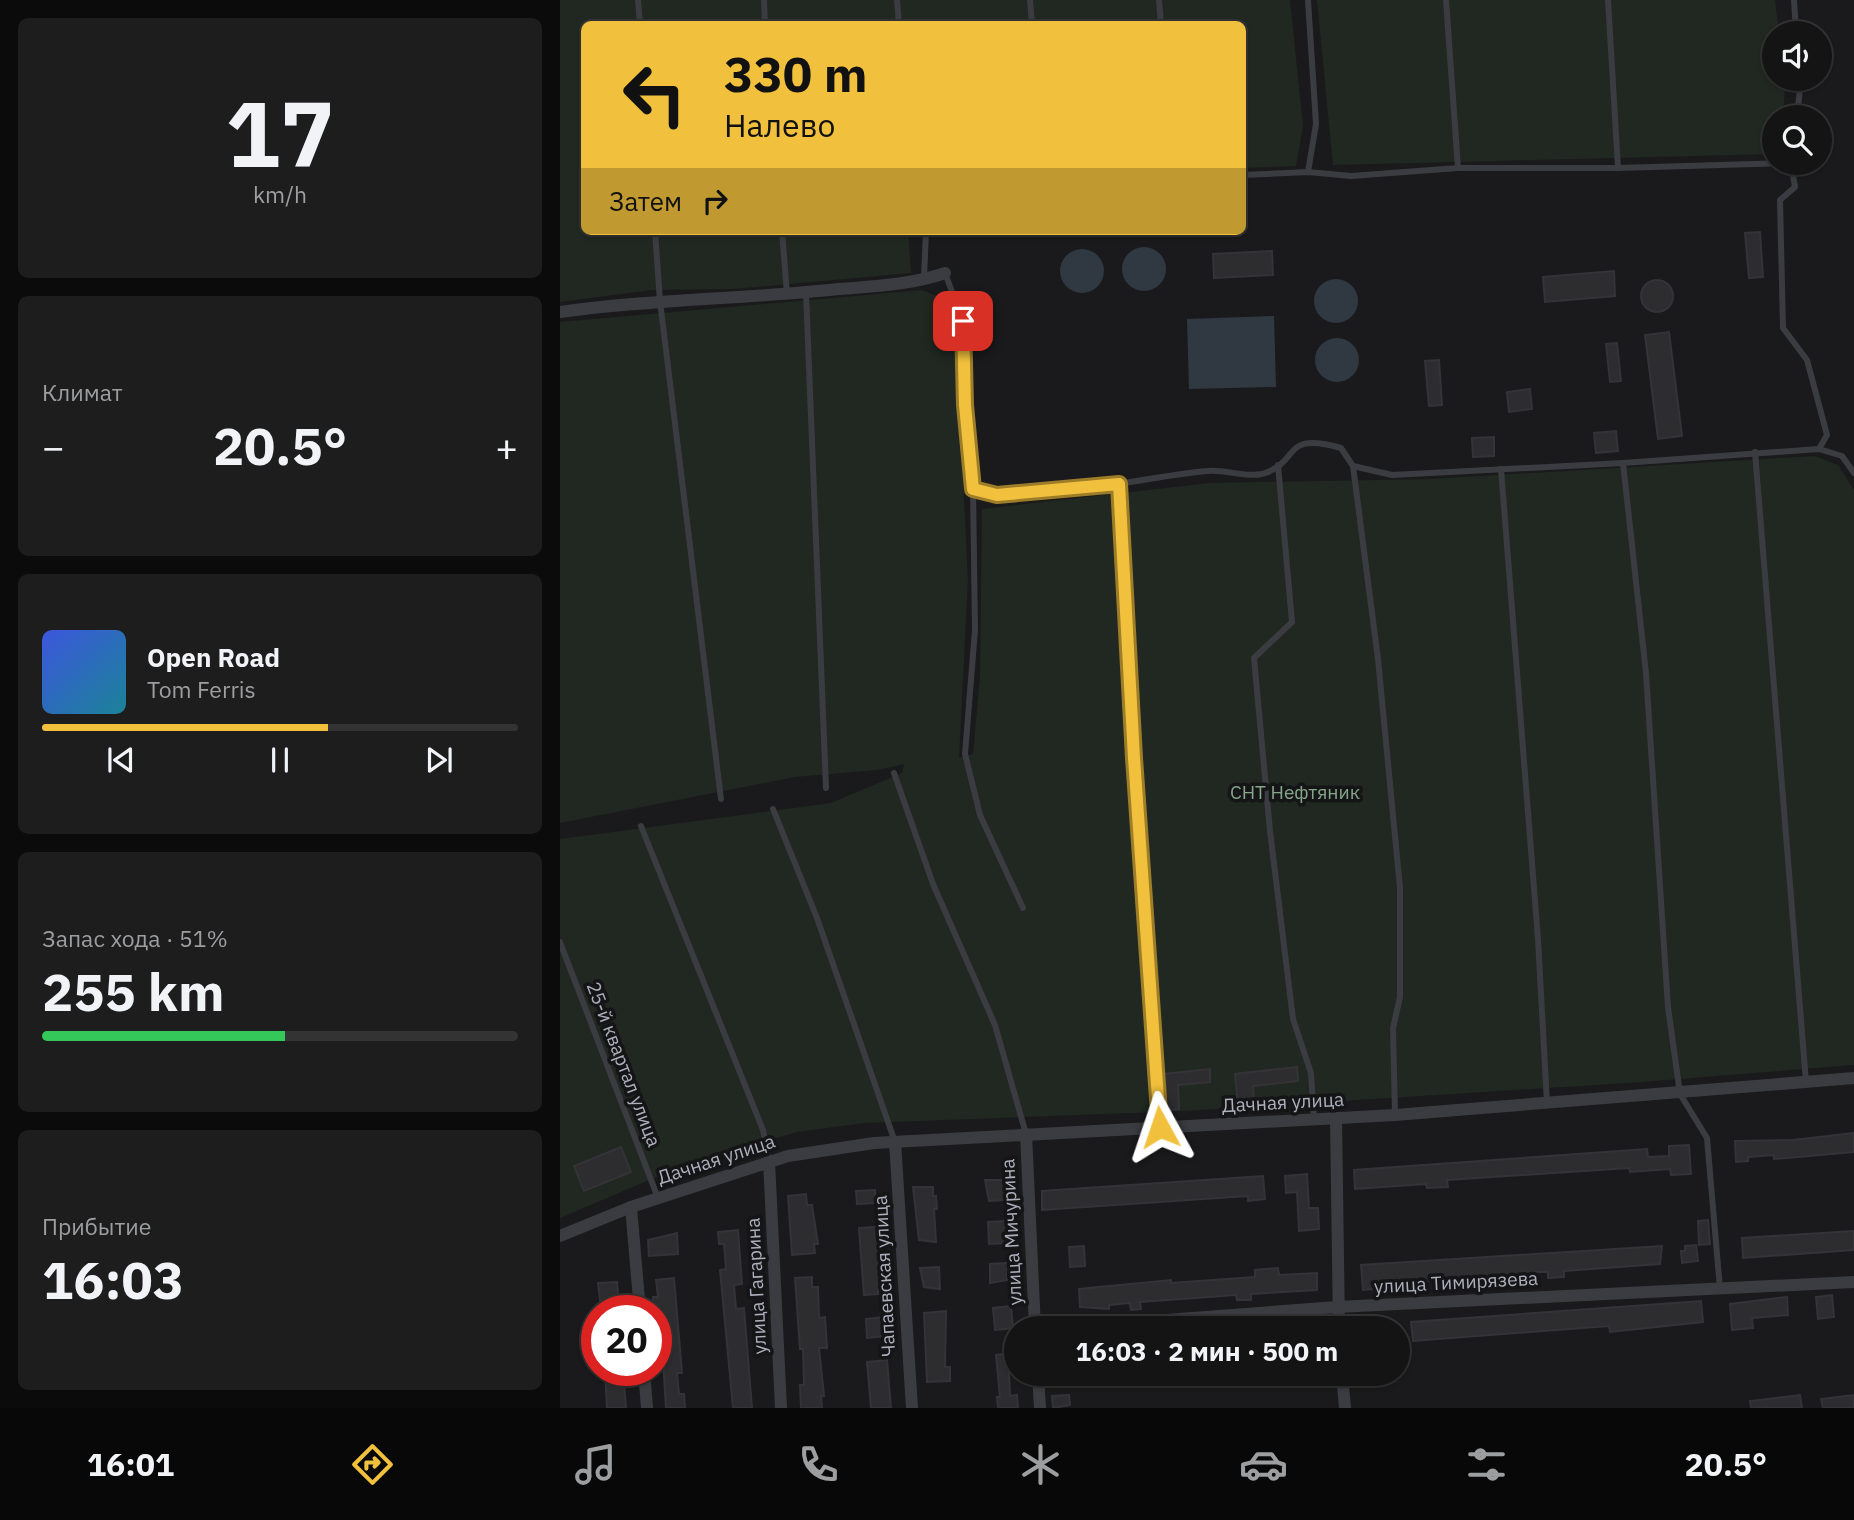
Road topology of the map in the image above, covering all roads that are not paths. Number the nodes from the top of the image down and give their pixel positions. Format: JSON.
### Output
{"nodes":[{"id":1,"x":638,"y":0,"type":"edge"},
{"id":2,"x":764,"y":0,"type":"edge"},
{"id":3,"x":897,"y":0,"type":"edge"},
{"id":4,"x":1030,"y":0,"type":"edge"},
{"id":5,"x":1159,"y":0,"type":"edge"},
{"id":6,"x":1308,"y":0,"type":"edge"},
{"id":7,"x":1446,"y":0,"type":"edge"},
{"id":8,"x":1608,"y":0,"type":"edge"},
{"id":9,"x":1794,"y":0,"type":"edge"},
{"id":10,"x":640,"y":21,"type":"edge"},
{"id":11,"x":765,"y":21,"type":"edge"},
{"id":12,"x":899,"y":21,"type":"edge"},
{"id":13,"x":1032,"y":21,"type":"edge"},
{"id":14,"x":1161,"y":21,"type":"edge"},
{"id":15,"x":1795,"y":21,"type":"edge"},
{"id":16,"x":1762,"y":164,"type":"edge"},
{"id":17,"x":1458,"y":168,"type":"junction"},
{"id":18,"x":1618,"y":168,"type":"junction"},
{"id":19,"x":1308,"y":172,"type":"junction"},
{"id":20,"x":1246,"y":175,"type":"edge"},
{"id":21,"x":1793,"y":175,"type":"edge"},
{"id":22,"x":655,"y":235,"type":"edge"},
{"id":23,"x":782,"y":235,"type":"edge"},
{"id":24,"x":925,"y":235,"type":"edge"},
{"id":25,"x":945,"y":273,"type":"joint"},
{"id":26,"x":925,"y":280,"type":"junction"},
{"id":27,"x":806,"y":293,"type":"junction"},
{"id":28,"x":787,"y":294,"type":"junction"},
{"id":29,"x":660,"y":301,"type":"junction"},
{"id":30,"x":560,"y":312,"type":"edge"},
{"id":31,"x":1819,"y":449,"type":"junction"},
{"id":32,"x":1755,"y":452,"type":"junction"},
{"id":33,"x":1623,"y":463,"type":"junction"},
{"id":34,"x":1278,"y":465,"type":"junction"},
{"id":35,"x":1353,"y":466,"type":"junction"},
{"id":36,"x":1501,"y":469,"type":"junction"},
{"id":37,"x":1854,"y":473,"type":"edge"},
{"id":38,"x":1119,"y":484,"type":"junction"},
{"id":39,"x":973,"y":489,"type":"junction"},
{"id":40,"x":894,"y":773,"type":"dead end"},
{"id":41,"x":826,"y":788,"type":"dead end"},
{"id":42,"x":721,"y":799,"type":"dead end"},
{"id":43,"x":773,"y":809,"type":"dead end"},
{"id":44,"x":641,"y":826,"type":"dead end"},
{"id":45,"x":1023,"y":908,"type":"dead end"},
{"id":46,"x":560,"y":942,"type":"edge"},
{"id":47,"x":1854,"y":1079,"type":"edge"},
{"id":48,"x":1806,"y":1083,"type":"junction"},
{"id":49,"x":1680,"y":1094,"type":"junction"},
{"id":50,"x":1548,"y":1105,"type":"junction"},
{"id":51,"x":1395,"y":1115,"type":"junction"},
{"id":52,"x":1336,"y":1118,"type":"junction"},
{"id":53,"x":1314,"y":1119,"type":"junction"},
{"id":54,"x":1160,"y":1127,"type":"junction"},
{"id":55,"x":1026,"y":1133,"type":"junction"},
{"id":56,"x":895,"y":1142,"type":"junction"},
{"id":57,"x":769,"y":1161,"type":"junction"},
{"id":58,"x":658,"y":1198,"type":"junction"},
{"id":59,"x":631,"y":1207,"type":"junction"},
{"id":60,"x":560,"y":1236,"type":"edge"},
{"id":61,"x":1854,"y":1282,"type":"edge"},
{"id":62,"x":1720,"y":1289,"type":"junction"},
{"id":63,"x":638,"y":1295,"type":"edge"},
{"id":64,"x":1337,"y":1307,"type":"junction"},
{"id":65,"x":1034,"y":1316,"type":"edge"},
{"id":66,"x":1219,"y":1316,"type":"edge"},
{"id":67,"x":1338,"y":1316,"type":"edge"},
{"id":68,"x":645,"y":1386,"type":"edge"},
{"id":69,"x":1039,"y":1386,"type":"edge"},
{"id":70,"x":1343,"y":1386,"type":"edge"},
{"id":71,"x":647,"y":1408,"type":"edge"},
{"id":72,"x":780,"y":1408,"type":"edge"},
{"id":73,"x":912,"y":1408,"type":"edge"},
{"id":74,"x":1040,"y":1408,"type":"edge"},
{"id":75,"x":1345,"y":1408,"type":"edge"}],
"edges":[{"from":1,"to":10,"type":"lane"},
{"from":2,"to":11,"type":"lane"},
{"from":3,"to":12,"type":"lane"},
{"from":4,"to":13,"type":"lane"},
{"from":5,"to":14,"type":"lane"},
{"from":6,"to":19,"type":"lane"},
{"from":7,"to":17,"type":"lane"},
{"from":8,"to":18,"type":"lane"},
{"from":9,"to":15,"type":"lane"},
{"from":16,"to":18,"type":"lane"},
{"from":17,"to":18,"type":"lane"},
{"from":17,"to":19,"type":"lane"},
{"from":19,"to":20,"type":"lane"},
{"from":21,"to":31,"type":"lane"},
{"from":22,"to":29,"type":"lane"},
{"from":23,"to":28,"type":"lane"},
{"from":24,"to":26,"type":"lane"},
{"from":25,"to":26,"type":"street"},
{"from":25,"to":39,"type":"lane"},
{"from":26,"to":27,"type":"street"},
{"from":27,"to":28,"type":"street"},
{"from":27,"to":41,"type":"lane"},
{"from":28,"to":29,"type":"street"},
{"from":29,"to":30,"type":"street"},
{"from":29,"to":42,"type":"lane"},
{"from":31,"to":32,"type":"lane"},
{"from":31,"to":37,"type":"lane"},
{"from":32,"to":33,"type":"lane"},
{"from":32,"to":48,"type":"lane"},
{"from":33,"to":36,"type":"lane"},
{"from":33,"to":49,"type":"lane"},
{"from":34,"to":35,"type":"lane"},
{"from":34,"to":38,"type":"lane"},
{"from":34,"to":53,"type":"lane"},
{"from":35,"to":36,"type":"lane"},
{"from":35,"to":51,"type":"lane"},
{"from":36,"to":50,"type":"lane"},
{"from":38,"to":39,"type":"lane"},
{"from":38,"to":54,"type":"lane"},
{"from":39,"to":45,"type":"lane"},
{"from":40,"to":55,"type":"lane"},
{"from":43,"to":56,"type":"lane"},
{"from":44,"to":57,"type":"lane"},
{"from":46,"to":58,"type":"lane","name":"25-й квартал улица"},
{"from":47,"to":48,"type":"street","name":"Дачная улица"},
{"from":48,"to":49,"type":"street","name":"Дачная улица"},
{"from":49,"to":50,"type":"street","name":"Дачная улица"},
{"from":49,"to":62,"type":"lane"},
{"from":50,"to":51,"type":"street","name":"Дачная улица"},
{"from":51,"to":52,"type":"street","name":"Дачная улица"},
{"from":52,"to":53,"type":"street","name":"Дачная улица"},
{"from":52,"to":64,"type":"street"},
{"from":53,"to":54,"type":"street","name":"Дачная улица"},
{"from":54,"to":55,"type":"street","name":"Дачная улица"},
{"from":55,"to":56,"type":"street","name":"Дачная улица"},
{"from":55,"to":65,"type":"street","name":"улица Мичурина"},
{"from":56,"to":57,"type":"street","name":"Дачная улица"},
{"from":56,"to":73,"type":"street","name":"Чапаевская улица"},
{"from":57,"to":58,"type":"street","name":"Дачная улица"},
{"from":57,"to":72,"type":"street","name":"улица Гагарина"},
{"from":58,"to":59,"type":"street","name":"Дачная улица"},
{"from":59,"to":60,"type":"street","name":"Дачная улица"},
{"from":59,"to":63,"type":"street"},
{"from":61,"to":62,"type":"street","name":"улица Тимирязева"},
{"from":62,"to":64,"type":"street","name":"улица Тимирязева"},
{"from":64,"to":66,"type":"street","name":"улица Тимирязева"},
{"from":64,"to":67,"type":"street"},
{"from":68,"to":71,"type":"street"},
{"from":69,"to":74,"type":"street"},
{"from":70,"to":75,"type":"street"}]}
